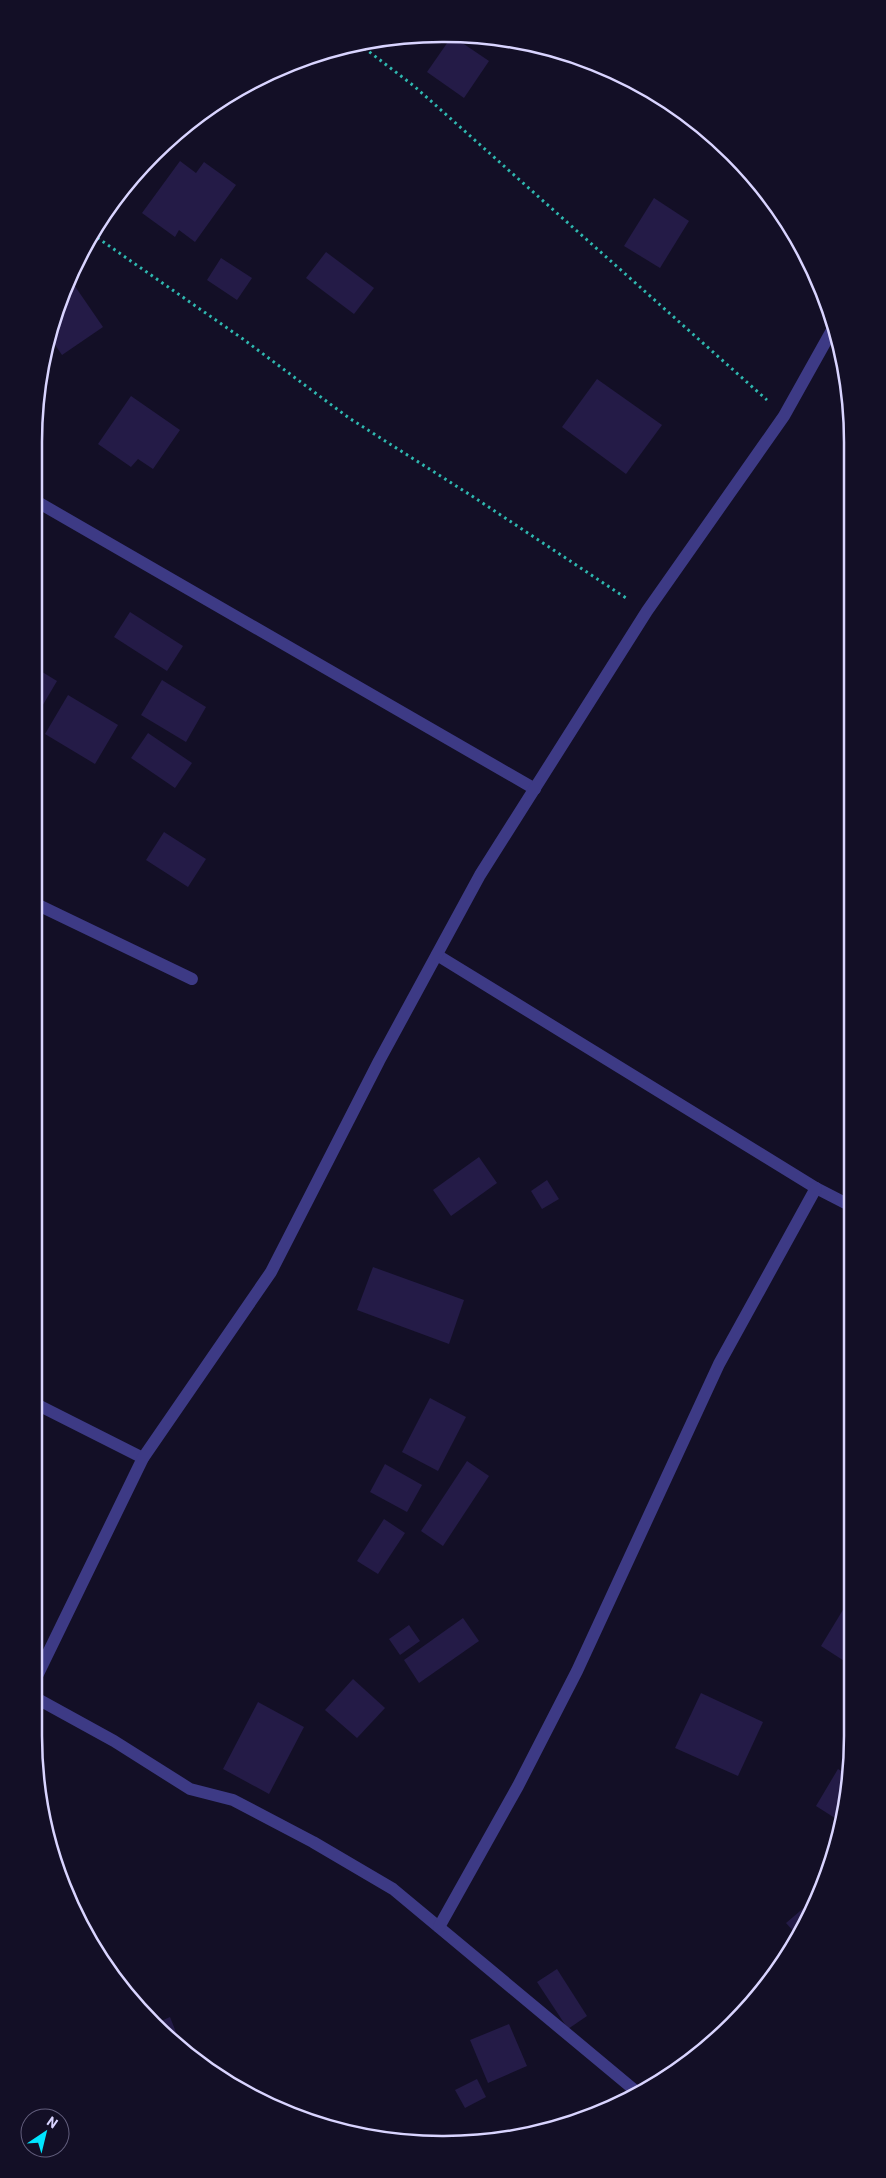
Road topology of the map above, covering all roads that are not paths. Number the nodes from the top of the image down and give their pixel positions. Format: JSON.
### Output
{"nodes":[{"id":1,"x":829,"y":336,"type":"edge"},
{"id":2,"x":42,"y":505,"type":"edge"},
{"id":3,"x":534,"y":789,"type":"junction"},
{"id":4,"x":42,"y":907,"type":"edge"},
{"id":5,"x":436,"y":955,"type":"junction"},
{"id":6,"x":192,"y":979,"type":"dead end"},
{"id":7,"x":816,"y":1188,"type":"junction"},
{"id":8,"x":844,"y":1202,"type":"edge"},
{"id":9,"x":42,"y":1407,"type":"edge"},
{"id":10,"x":143,"y":1458,"type":"junction"},
{"id":11,"x":42,"y":1666,"type":"edge"},
{"id":12,"x":42,"y":1701,"type":"edge"},
{"id":13,"x":439,"y":1927,"type":"junction"},
{"id":14,"x":632,"y":2088,"type":"edge"}],
"edges":[{"from":1,"to":3,"type":"street"},
{"from":2,"to":3,"type":"street"},
{"from":3,"to":5,"type":"street"},
{"from":4,"to":6,"type":"street"},
{"from":5,"to":7,"type":"street"},
{"from":5,"to":10,"type":"street"},
{"from":7,"to":8,"type":"street"},
{"from":7,"to":13,"type":"street"},
{"from":9,"to":10,"type":"street"},
{"from":10,"to":11,"type":"street"},
{"from":12,"to":13,"type":"street"},
{"from":13,"to":14,"type":"street"}]}
